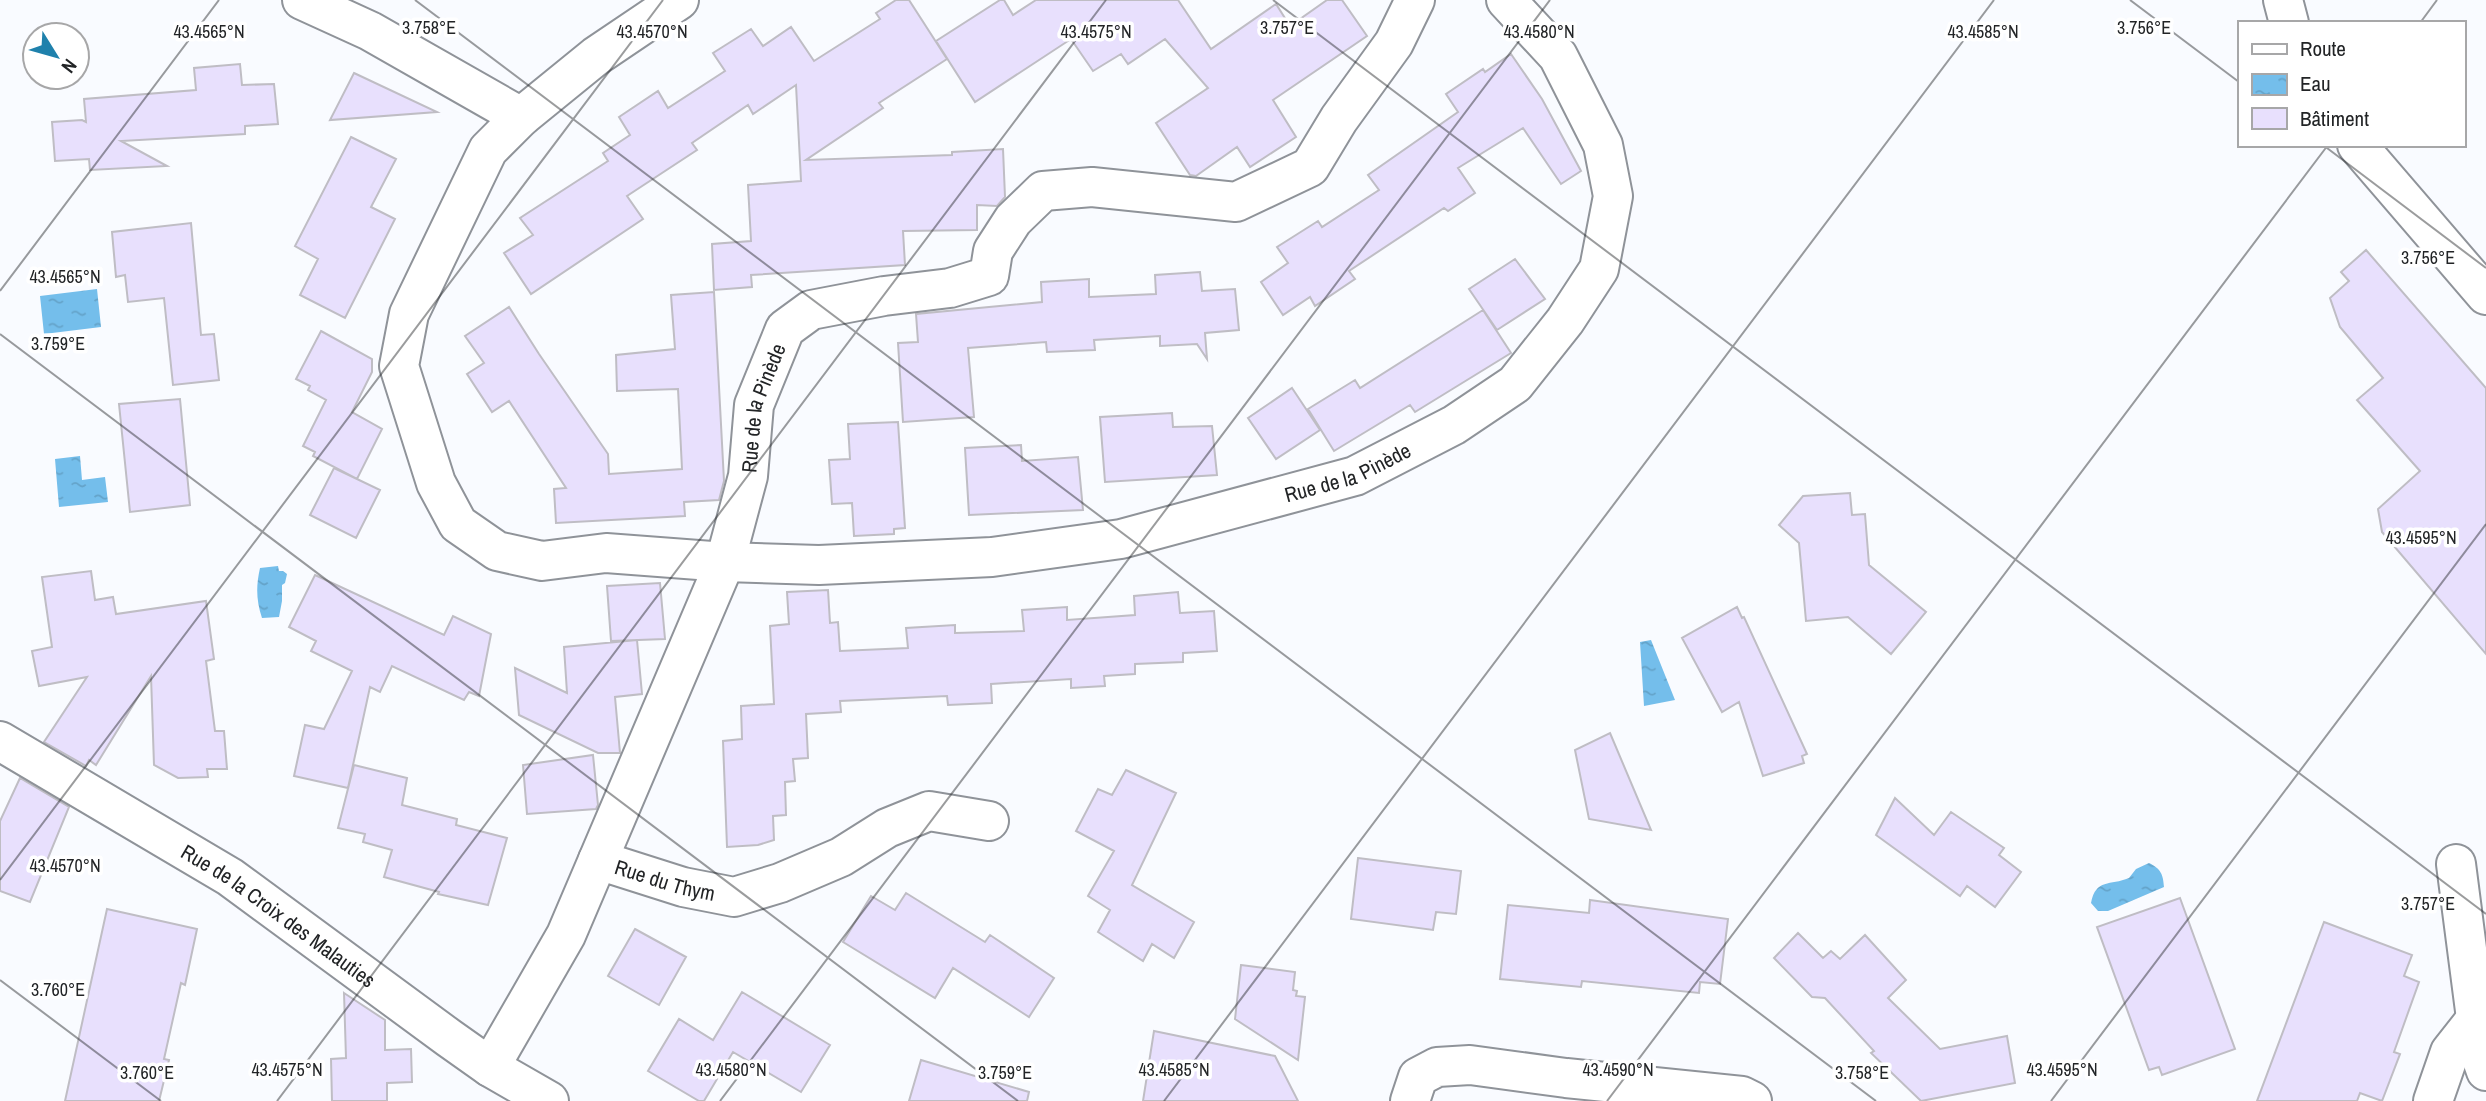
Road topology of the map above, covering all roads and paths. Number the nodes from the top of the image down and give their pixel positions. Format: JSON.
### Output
{"nodes":[{"id":1,"x":302,"y":0,"type":"edge"},
{"id":2,"x":679,"y":0,"type":"edge"},
{"id":3,"x":1415,"y":0,"type":"edge"},
{"id":4,"x":1506,"y":0,"type":"edge"},
{"id":5,"x":2283,"y":0,"type":"edge"},
{"id":6,"x":2288,"y":21,"type":"edge"},
{"id":7,"x":520,"y":117,"type":"junction"},
{"id":8,"x":2359,"y":147,"type":"edge"},
{"id":9,"x":2486,"y":295,"type":"edge"},
{"id":10,"x":725,"y":562,"type":"junction"},
{"id":11,"x":0,"y":741,"type":"edge"},
{"id":12,"x":989,"y":821,"type":"dead end"},
{"id":13,"x":598,"y":860,"type":"junction"},
{"id":14,"x":2456,"y":864,"type":"dead end"},
{"id":15,"x":2476,"y":1019,"type":"junction"},
{"id":16,"x":490,"y":1066,"type":"junction"},
{"id":17,"x":2486,"y":1071,"type":"edge"},
{"id":18,"x":549,"y":1101,"type":"edge"},
{"id":19,"x":1410,"y":1101,"type":"edge"},
{"id":20,"x":1752,"y":1101,"type":"edge"},
{"id":21,"x":2433,"y":1101,"type":"edge"}],
"edges":[{"from":1,"to":7,"type":"street"},
{"from":2,"to":7,"type":"street","name":"Rue de la Pinède"},
{"from":3,"to":10,"type":"street","name":"Rue de la Pinède"},
{"from":4,"to":10,"type":"street","name":"Rue de la Pinède"},
{"from":5,"to":6,"type":"street"},
{"from":7,"to":10,"type":"street","name":"Rue de la Pinède"},
{"from":8,"to":9,"type":"street"},
{"from":10,"to":13,"type":"street","name":"Rue de la Pinède"},
{"from":11,"to":16,"type":"street","name":"Rue de la Croix des Malauties"},
{"from":12,"to":13,"type":"street","name":"Rue du Thym"},
{"from":13,"to":16,"type":"street","name":"Rue du Thym"},
{"from":14,"to":15,"type":"street"},
{"from":15,"to":17,"type":"street"},
{"from":15,"to":21,"type":"street"},
{"from":16,"to":18,"type":"street","name":"Rue de la Croix des Malauties"},
{"from":19,"to":20,"type":"street"}]}
